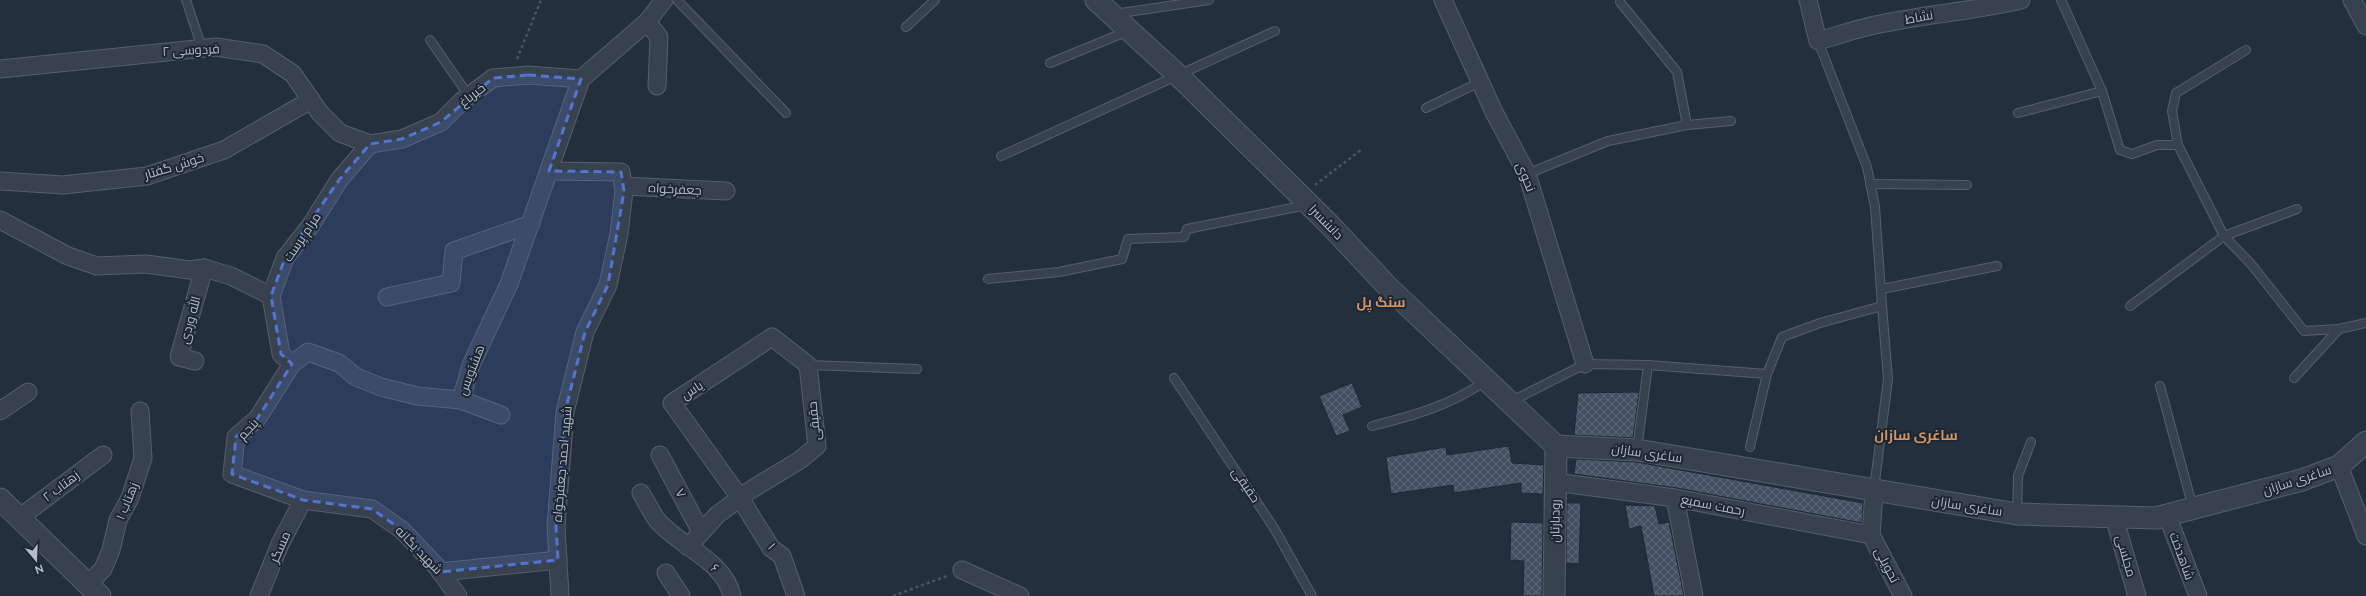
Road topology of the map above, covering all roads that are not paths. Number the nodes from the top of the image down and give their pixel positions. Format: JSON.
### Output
{"nodes":[{"id":1,"x":186,"y":0,"type":"edge"},
{"id":2,"x":664,"y":0,"type":"edge"},
{"id":3,"x":677,"y":0,"type":"edge"},
{"id":4,"x":935,"y":0,"type":"edge"},
{"id":5,"x":1209,"y":0,"type":"edge"},
{"id":6,"x":1443,"y":0,"type":"edge"},
{"id":7,"x":1808,"y":0,"type":"edge"},
{"id":8,"x":2021,"y":0,"type":"edge"},
{"id":9,"x":2060,"y":0,"type":"edge"},
{"id":10,"x":2352,"y":0,"type":"edge"},
{"id":11,"x":1620,"y":2,"type":"dead end"},
{"id":12,"x":1101,"y":4,"type":"edge"},
{"id":13,"x":647,"y":22,"type":"junction"},
{"id":14,"x":2366,"y":26,"type":"edge"},
{"id":15,"x":906,"y":27,"type":"dead end"},
{"id":16,"x":1129,"y":31,"type":"junction"},
{"id":17,"x":1275,"y":31,"type":"dead end"},
{"id":18,"x":430,"y":40,"type":"dead end"},
{"id":19,"x":1818,"y":41,"type":"junction"},
{"id":20,"x":202,"y":48,"type":"junction"},
{"id":21,"x":2246,"y":50,"type":"dead end"},
{"id":22,"x":1050,"y":63,"type":"dead end"},
{"id":23,"x":0,"y":69,"type":"edge"},
{"id":24,"x":1179,"y":76,"type":"junction"},
{"id":25,"x":581,"y":79,"type":"junction"},
{"id":26,"x":1480,"y":82,"type":"junction"},
{"id":27,"x":657,"y":86,"type":"dead end"},
{"id":28,"x":2102,"y":91,"type":"junction"},
{"id":29,"x":469,"y":96,"type":"junction"},
{"id":30,"x":311,"y":100,"type":"junction"},
{"id":31,"x":1426,"y":108,"type":"dead end"},
{"id":32,"x":786,"y":113,"type":"dead end"},
{"id":33,"x":2018,"y":113,"type":"dead end"},
{"id":34,"x":1731,"y":121,"type":"dead end"},
{"id":35,"x":1687,"y":125,"type":"junction"},
{"id":36,"x":370,"y":144,"type":"junction"},
{"id":37,"x":2178,"y":145,"type":"junction"},
{"id":38,"x":1001,"y":156,"type":"dead end"},
{"id":39,"x":549,"y":171,"type":"junction"},
{"id":40,"x":1527,"y":174,"type":"junction"},
{"id":41,"x":0,"y":182,"type":"edge"},
{"id":42,"x":1870,"y":184,"type":"junction"},
{"id":43,"x":1967,"y":185,"type":"dead end"},
{"id":44,"x":623,"y":186,"type":"junction"},
{"id":45,"x":726,"y":191,"type":"dead end"},
{"id":46,"x":1305,"y":200,"type":"junction"},
{"id":47,"x":2297,"y":209,"type":"dead end"},
{"id":48,"x":0,"y":220,"type":"edge"},
{"id":49,"x":531,"y":224,"type":"junction"},
{"id":50,"x":2224,"y":236,"type":"junction"},
{"id":51,"x":1997,"y":266,"type":"dead end"},
{"id":52,"x":204,"y":268,"type":"junction"},
{"id":53,"x":988,"y":279,"type":"dead end"},
{"id":54,"x":1882,"y":289,"type":"junction"},
{"id":55,"x":271,"y":296,"type":"junction"},
{"id":56,"x":387,"y":297,"type":"dead end"},
{"id":57,"x":1882,"y":306,"type":"junction"},
{"id":58,"x":2130,"y":306,"type":"dead end"},
{"id":59,"x":2366,"y":323,"type":"edge"},
{"id":60,"x":2339,"y":330,"type":"junction"},
{"id":61,"x":195,"y":361,"type":"dead end"},
{"id":62,"x":292,"y":364,"type":"junction"},
{"id":63,"x":1585,"y":364,"type":"junction"},
{"id":64,"x":808,"y":365,"type":"junction"},
{"id":65,"x":1648,"y":365,"type":"junction"},
{"id":66,"x":917,"y":369,"type":"dead end"},
{"id":67,"x":1767,"y":374,"type":"junction"},
{"id":68,"x":1174,"y":378,"type":"dead end"},
{"id":69,"x":2294,"y":378,"type":"dead end"},
{"id":70,"x":1486,"y":380,"type":"junction"},
{"id":71,"x":2160,"y":386,"type":"dead end"},
{"id":72,"x":28,"y":392,"type":"dead end"},
{"id":73,"x":461,"y":400,"type":"junction"},
{"id":74,"x":1510,"y":403,"type":"junction"},
{"id":75,"x":0,"y":411,"type":"edge"},
{"id":76,"x":140,"y":411,"type":"dead end"},
{"id":77,"x":501,"y":415,"type":"dead end"},
{"id":78,"x":1372,"y":426,"type":"dead end"},
{"id":79,"x":2031,"y":442,"type":"dead end"},
{"id":80,"x":2366,"y":442,"type":"edge"},
{"id":81,"x":1556,"y":446,"type":"junction"},
{"id":82,"x":1750,"y":447,"type":"dead end"},
{"id":83,"x":1637,"y":450,"type":"junction"},
{"id":84,"x":103,"y":455,"type":"dead end"},
{"id":85,"x":660,"y":455,"type":"dead end"},
{"id":86,"x":2339,"y":466,"type":"junction"},
{"id":87,"x":1555,"y":482,"type":"junction"},
{"id":88,"x":1874,"y":491,"type":"junction"},
{"id":89,"x":641,"y":493,"type":"dead end"},
{"id":90,"x":740,"y":498,"type":"junction"},
{"id":91,"x":1675,"y":498,"type":"junction"},
{"id":92,"x":0,"y":499,"type":"edge"},
{"id":93,"x":303,"y":500,"type":"junction"},
{"id":94,"x":2193,"y":509,"type":"junction"},
{"id":95,"x":2017,"y":514,"type":"junction"},
{"id":96,"x":2167,"y":515,"type":"junction"},
{"id":97,"x":2114,"y":517,"type":"junction"},
{"id":98,"x":19,"y":518,"type":"junction"},
{"id":99,"x":702,"y":532,"type":"junction"},
{"id":100,"x":1871,"y":535,"type":"junction"},
{"id":101,"x":2366,"y":536,"type":"edge"},
{"id":102,"x":688,"y":547,"type":"junction"},
{"id":103,"x":558,"y":560,"type":"junction"},
{"id":104,"x":962,"y":570,"type":"road end"},
{"id":105,"x":440,"y":572,"type":"junction"},
{"id":106,"x":666,"y":573,"type":"dead end"},
{"id":107,"x":94,"y":590,"type":"edge"},
{"id":108,"x":259,"y":596,"type":"edge"},
{"id":109,"x":458,"y":596,"type":"edge"},
{"id":110,"x":560,"y":596,"type":"edge"},
{"id":111,"x":681,"y":596,"type":"edge"},
{"id":112,"x":732,"y":596,"type":"edge"},
{"id":113,"x":796,"y":596,"type":"edge"},
{"id":114,"x":1020,"y":596,"type":"edge"},
{"id":115,"x":1312,"y":596,"type":"edge"},
{"id":116,"x":1554,"y":596,"type":"edge"},
{"id":117,"x":1694,"y":596,"type":"edge"},
{"id":118,"x":1903,"y":596,"type":"edge"},
{"id":119,"x":2137,"y":596,"type":"edge"},
{"id":120,"x":2198,"y":596,"type":"edge"}],
"edges":[{"from":1,"to":20,"type":"lane"},
{"from":2,"to":13,"type":"street"},
{"from":3,"to":32,"type":"lane"},
{"from":4,"to":15,"type":"lane"},
{"from":5,"to":12,"type":"lane"},
{"from":6,"to":26,"type":"street","name":"نحوی"},
{"from":7,"to":19,"type":"street"},
{"from":8,"to":19,"type":"street","name":"نشاط"},
{"from":9,"to":28,"type":"lane"},
{"from":10,"to":14,"type":"street"},
{"from":11,"to":35,"type":"lane"},
{"from":12,"to":16,"type":"street","name":"دانشسرا"},
{"from":13,"to":25,"type":"street"},
{"from":13,"to":27,"type":"street"},
{"from":16,"to":22,"type":"lane"},
{"from":16,"to":24,"type":"street","name":"دانشسرا"},
{"from":17,"to":24,"type":"lane"},
{"from":18,"to":29,"type":"lane"},
{"from":19,"to":42,"type":"lane"},
{"from":20,"to":23,"type":"street","name":"فردوسی ۲"},
{"from":20,"to":30,"type":"street","name":"فردوسی ۲"},
{"from":21,"to":37,"type":"lane"},
{"from":24,"to":38,"type":"lane"},
{"from":24,"to":46,"type":"street","name":"دانشسرا"},
{"from":25,"to":29,"type":"street","name":"خیرباغ"},
{"from":25,"to":39,"type":"street","name":"هشتویس"},
{"from":26,"to":31,"type":"lane"},
{"from":26,"to":40,"type":"street","name":"نحوی"},
{"from":28,"to":33,"type":"lane"},
{"from":28,"to":37,"type":"lane"},
{"from":29,"to":36,"type":"street","name":"خیرباغ"},
{"from":30,"to":36,"type":"street","name":"فردوسی ۲"},
{"from":30,"to":41,"type":"street","name":"خوش گفتار"},
{"from":34,"to":35,"type":"lane"},
{"from":35,"to":40,"type":"lane"},
{"from":36,"to":55,"type":"street","name":"مرام پرست"},
{"from":37,"to":50,"type":"lane"},
{"from":39,"to":44,"type":"street"},
{"from":39,"to":49,"type":"street","name":"هشتویس"},
{"from":40,"to":63,"type":"street","name":"نحوی"},
{"from":42,"to":43,"type":"lane"},
{"from":42,"to":54,"type":"lane"},
{"from":44,"to":45,"type":"street","name":"جعفرخواه"},
{"from":44,"to":103,"type":"street","name":"شهید احمد جعفرخواه"},
{"from":46,"to":53,"type":"lane"},
{"from":46,"to":70,"type":"street","name":"دانشسرا"},
{"from":47,"to":50,"type":"lane"},
{"from":48,"to":52,"type":"street"},
{"from":49,"to":56,"type":"street"},
{"from":49,"to":73,"type":"street","name":"هشتویس"},
{"from":50,"to":58,"type":"lane"},
{"from":50,"to":60,"type":"lane"},
{"from":51,"to":54,"type":"lane"},
{"from":52,"to":55,"type":"street"},
{"from":52,"to":61,"type":"street","name":"الله وردی"},
{"from":54,"to":57,"type":"lane"},
{"from":55,"to":62,"type":"street"},
{"from":57,"to":67,"type":"lane"},
{"from":57,"to":88,"type":"lane"},
{"from":59,"to":60,"type":"lane"},
{"from":60,"to":69,"type":"lane"},
{"from":62,"to":73,"type":"street","name":"هشتویس"},
{"from":62,"to":93,"type":"street","name":"پنجم"},
{"from":63,"to":65,"type":"lane"},
{"from":63,"to":74,"type":"lane"},
{"from":64,"to":66,"type":"lane"},
{"from":64,"to":90,"type":"street","name":"حقیقی"},
{"from":64,"to":90,"type":"street","name":"یاس"},
{"from":65,"to":67,"type":"lane"},
{"from":65,"to":83,"type":"lane"},
{"from":67,"to":82,"type":"lane"},
{"from":68,"to":115,"type":"lane","name":"حقیقی"},
{"from":70,"to":74,"type":"street","name":"دانشسرا"},
{"from":70,"to":78,"type":"lane"},
{"from":71,"to":94,"type":"lane"},
{"from":72,"to":75,"type":"street"},
{"from":73,"to":77,"type":"street"},
{"from":74,"to":81,"type":"street","name":"دانشسرا"},
{"from":76,"to":107,"type":"street","name":"زهتاب ۱"},
{"from":79,"to":95,"type":"lane"},
{"from":80,"to":86,"type":"street","name":"ساغری سازان"},
{"from":81,"to":83,"type":"street","name":"ساغری سازان"},
{"from":81,"to":87,"type":"street","name":"رودبارتان"},
{"from":83,"to":88,"type":"street","name":"ساغری سازان"},
{"from":84,"to":98,"type":"street","name":"زهتاب ۲"},
{"from":85,"to":99,"type":"street","name":"۷"},
{"from":86,"to":94,"type":"street","name":"ساغری سازان"},
{"from":86,"to":101,"type":"street"},
{"from":87,"to":91,"type":"street","name":"رحمت سمیع"},
{"from":87,"to":116,"type":"street","name":"رودبارتان"},
{"from":88,"to":95,"type":"street","name":"ساغری سازان"},
{"from":88,"to":100,"type":"street"},
{"from":89,"to":102,"type":"street","name":"۶"},
{"from":90,"to":99,"type":"street","name":"حقیقی"},
{"from":90,"to":113,"type":"street","name":"۱"},
{"from":91,"to":100,"type":"street","name":"رحمت سمیع"},
{"from":91,"to":117,"type":"street"},
{"from":92,"to":98,"type":"street"},
{"from":93,"to":105,"type":"street","name":"شهید یگانه"},
{"from":93,"to":108,"type":"street","name":"مسگر"},
{"from":94,"to":96,"type":"street","name":"ساغری سازان"},
{"from":95,"to":97,"type":"street","name":"ساغری سازان"},
{"from":96,"to":97,"type":"street","name":"ساغری سازان"},
{"from":96,"to":120,"type":"street","name":"شاهدخت"},
{"from":97,"to":119,"type":"street","name":"مجلسی"},
{"from":98,"to":107,"type":"street"},
{"from":99,"to":102,"type":"street","name":"حقیقی"},
{"from":100,"to":118,"type":"street","name":"تحویلی"},
{"from":102,"to":112,"type":"street","name":"۶"},
{"from":103,"to":105,"type":"street"},
{"from":103,"to":110,"type":"street","name":"شهید احمد جعفرخواه"},
{"from":104,"to":114,"type":"street"},
{"from":105,"to":109,"type":"street","name":"شهید یگانه"},
{"from":106,"to":111,"type":"street"}]}
